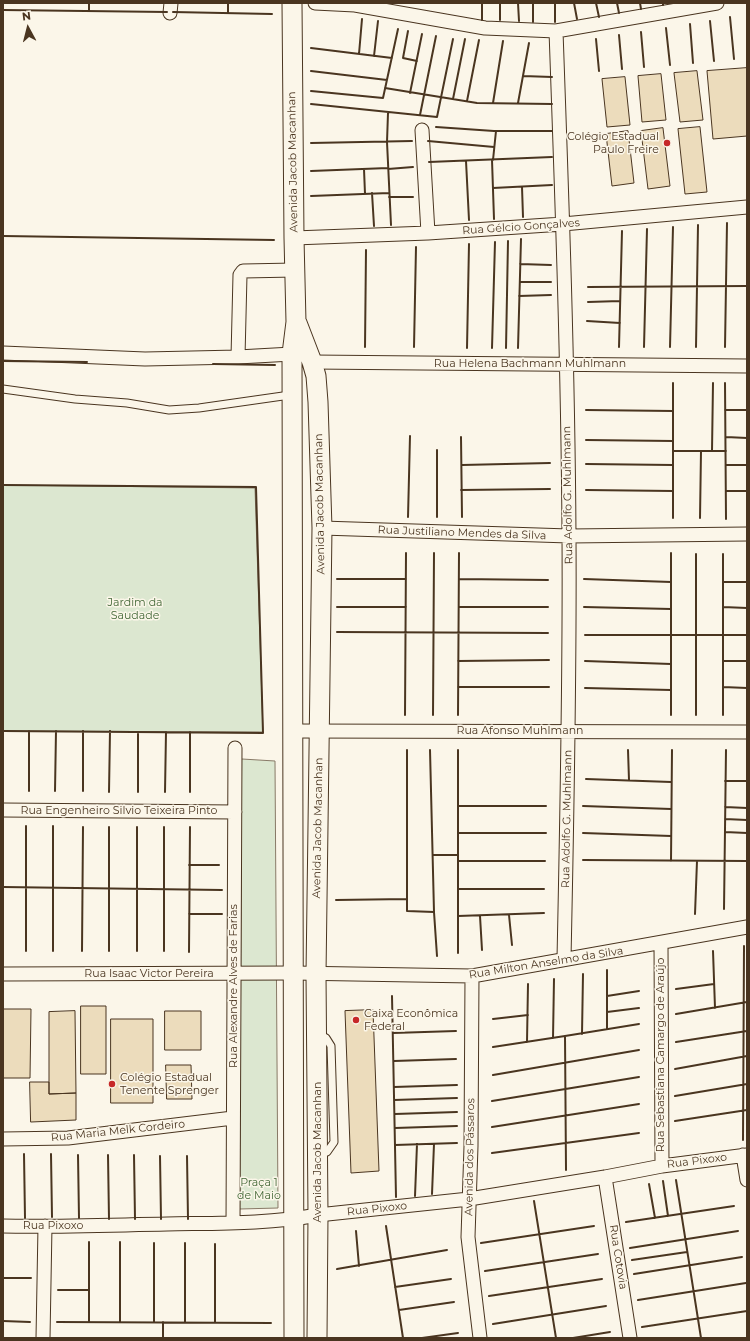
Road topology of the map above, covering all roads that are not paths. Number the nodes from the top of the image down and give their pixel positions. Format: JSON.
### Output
{"nodes":[{"id":1,"x":292,"y":3,"type":"edge"},
{"id":2,"x":315,"y":3,"type":"edge"},
{"id":3,"x":717,"y":3,"type":"edge"},
{"id":4,"x":414,"y":9,"type":"edge"},
{"id":5,"x":556,"y":31,"type":"junction"},
{"id":6,"x":422,"y":130,"type":"dead end"},
{"id":7,"x":747,"y":208,"type":"edge"},
{"id":8,"x":563,"y":224,"type":"junction"},
{"id":9,"x":428,"y":233,"type":"junction"},
{"id":10,"x":294,"y":238,"type":"junction"},
{"id":11,"x":295,"y":270,"type":"junction"},
{"id":12,"x":296,"y":322,"type":"junction"},
{"id":13,"x":3,"y":353,"type":"edge"},
{"id":14,"x":292,"y":354,"type":"junction"},
{"id":15,"x":238,"y":357,"type":"junction"},
{"id":16,"x":312,"y":362,"type":"junction"},
{"id":17,"x":567,"y":364,"type":"junction"},
{"id":18,"x":747,"y":366,"type":"edge"},
{"id":19,"x":3,"y":389,"type":"edge"},
{"id":20,"x":292,"y":390,"type":"junction"},
{"id":21,"x":322,"y":528,"type":"junction"},
{"id":22,"x":747,"y":534,"type":"edge"},
{"id":23,"x":569,"y":536,"type":"junction"},
{"id":24,"x":320,"y":730,"type":"junction"},
{"id":25,"x":293,"y":731,"type":"junction"},
{"id":26,"x":569,"y":732,"type":"junction"},
{"id":27,"x":747,"y":732,"type":"edge"},
{"id":28,"x":235,"y":748,"type":"dead end"},
{"id":29,"x":3,"y":810,"type":"edge"},
{"id":30,"x":235,"y":812,"type":"junction"},
{"id":31,"x":747,"y":927,"type":"edge"},
{"id":32,"x":661,"y":944,"type":"junction"},
{"id":33,"x":564,"y":959,"type":"junction"},
{"id":34,"x":233,"y":973,"type":"junction"},
{"id":35,"x":294,"y":973,"type":"junction"},
{"id":36,"x":3,"y":974,"type":"edge"},
{"id":37,"x":316,"y":974,"type":"junction"},
{"id":38,"x":472,"y":976,"type":"junction"},
{"id":39,"x":233,"y":1118,"type":"junction"},
{"id":40,"x":3,"y":1138,"type":"edge"},
{"id":41,"x":745,"y":1155,"type":"edge"},
{"id":42,"x":662,"y":1166,"type":"junction"},
{"id":43,"x":605,"y":1177,"type":"junction"},
{"id":44,"x":747,"y":1180,"type":"edge"},
{"id":45,"x":469,"y":1199,"type":"junction"},
{"id":46,"x":318,"y":1215,"type":"junction"},
{"id":47,"x":295,"y":1219,"type":"junction"},
{"id":48,"x":233,"y":1223,"type":"junction"},
{"id":49,"x":3,"y":1226,"type":"edge"},
{"id":50,"x":45,"y":1226,"type":"junction"},
{"id":51,"x":43,"y":1338,"type":"edge"},
{"id":52,"x":294,"y":1338,"type":"edge"},
{"id":53,"x":317,"y":1338,"type":"edge"},
{"id":54,"x":480,"y":1338,"type":"edge"},
{"id":55,"x":630,"y":1338,"type":"edge"}],
"edges":[{"from":1,"to":10,"type":"main road","name":"Avenida Jacob Macanhan"},
{"from":2,"to":4,"type":"street"},
{"from":3,"to":5,"type":"street"},
{"from":4,"to":5,"type":"street"},
{"from":5,"to":8,"type":"street","name":"Rua Adolfo G. Muhlmann"},
{"from":6,"to":9,"type":"street"},
{"from":7,"to":8,"type":"street","name":"Rua Gélcio Gonçalves"},
{"from":8,"to":9,"type":"street","name":"Rua Gélcio Gonçalves"},
{"from":8,"to":17,"type":"street","name":"Rua Adolfo G. Muhlmann"},
{"from":9,"to":10,"type":"street","name":"Rua Gélcio Gonçalves"},
{"from":10,"to":11,"type":"main road","name":"Avenida Jacob Macanhan"},
{"from":11,"to":12,"type":"main road","name":"Avenida Jacob Macanhan"},
{"from":11,"to":15,"type":"street"},
{"from":12,"to":14,"type":"main road","name":"Avenida Jacob Macanhan"},
{"from":12,"to":16,"type":"main road","name":"Avenida Jacob Macanhan"},
{"from":13,"to":15,"type":"street"},
{"from":14,"to":15,"type":"street"},
{"from":14,"to":20,"type":"main road","name":"Avenida Jacob Macanhan"},
{"from":16,"to":17,"type":"street","name":"Rua Helena Bachmann Muhlmann"},
{"from":16,"to":20,"type":"main road"},
{"from":16,"to":21,"type":"main road","name":"Avenida Jacob Macanhan"},
{"from":17,"to":18,"type":"street","name":"Rua Helena Bachmann Muhlmann"},
{"from":17,"to":23,"type":"street","name":"Rua Adolfo G. Muhlmann"},
{"from":19,"to":20,"type":"lane"},
{"from":20,"to":25,"type":"main road","name":"Avenida Jacob Macanhan"},
{"from":21,"to":23,"type":"street","name":"Rua Justiliano Mendes da Silva"},
{"from":21,"to":24,"type":"main road","name":"Avenida Jacob Macanhan"},
{"from":22,"to":23,"type":"street","name":"Rua Justiliano Mendes da Silva"},
{"from":23,"to":26,"type":"street","name":"Rua Adolfo G. Muhlmann"},
{"from":24,"to":25,"type":"street","name":"Rua Afonso Muhlmann"},
{"from":24,"to":26,"type":"street","name":"Rua Afonso Muhlmann"},
{"from":24,"to":37,"type":"main road","name":"Avenida Jacob Macanhan"},
{"from":25,"to":35,"type":"main road","name":"Avenida Jacob Macanhan"},
{"from":26,"to":27,"type":"street","name":"Rua Afonso Muhlmann"},
{"from":26,"to":33,"type":"street","name":"Rua Adolfo G. Muhlmann"},
{"from":28,"to":30,"type":"street","name":"Rua Alexandre Alves de Farias"},
{"from":29,"to":30,"type":"street","name":"Rua Engenheiro Silvio Teixeira Pinto"},
{"from":30,"to":34,"type":"street","name":"Rua Alexandre Alves de Farias"},
{"from":31,"to":32,"type":"street","name":"Rua Milton Anselmo da Silva"},
{"from":32,"to":33,"type":"street","name":"Rua Milton Anselmo da Silva"},
{"from":32,"to":42,"type":"street","name":"Rua Sebastiana Camargo de Araújo"},
{"from":33,"to":38,"type":"street","name":"Rua Milton Anselmo da Silva"},
{"from":34,"to":35,"type":"street","name":"Rua Isaac Victor Pereira"},
{"from":34,"to":36,"type":"street","name":"Rua Isaac Victor Pereira"},
{"from":34,"to":39,"type":"street","name":"Rua Alexandre Alves de Farias"},
{"from":35,"to":37,"type":"street","name":"Rua Milton Anselmo da Silva"},
{"from":35,"to":47,"type":"main road","name":"Avenida Jacob Macanhan"},
{"from":37,"to":38,"type":"street","name":"Rua Milton Anselmo da Silva"},
{"from":37,"to":46,"type":"main road","name":"Avenida Jacob Macanhan"},
{"from":38,"to":45,"type":"street","name":"Avenida dos Pássaros"},
{"from":39,"to":40,"type":"street","name":"Rua Maria Melk Cordeiro"},
{"from":39,"to":48,"type":"street","name":"Rua Alexandre Alves de Farias"},
{"from":41,"to":42,"type":"street","name":"Rua Pixoxo"},
{"from":41,"to":44,"type":"street"},
{"from":42,"to":43,"type":"street","name":"Rua Pixoxo"},
{"from":43,"to":45,"type":"street","name":"Rua Pixoxo"},
{"from":43,"to":55,"type":"street","name":"Rua Cotovia"},
{"from":45,"to":46,"type":"street","name":"Rua Pixoxo"},
{"from":45,"to":54,"type":"street","name":"Avenida dos Pássaros"},
{"from":46,"to":47,"type":"street","name":"Rua Pixoxo"},
{"from":46,"to":53,"type":"main road","name":"Avenida Jacob Macanhan"},
{"from":47,"to":48,"type":"street","name":"Rua Pixoxo"},
{"from":47,"to":52,"type":"main road","name":"Avenida Jacob Macanhan"},
{"from":48,"to":50,"type":"street","name":"Rua Pixoxo"},
{"from":49,"to":50,"type":"street","name":"Rua Pixoxo"},
{"from":50,"to":51,"type":"street"}]}
